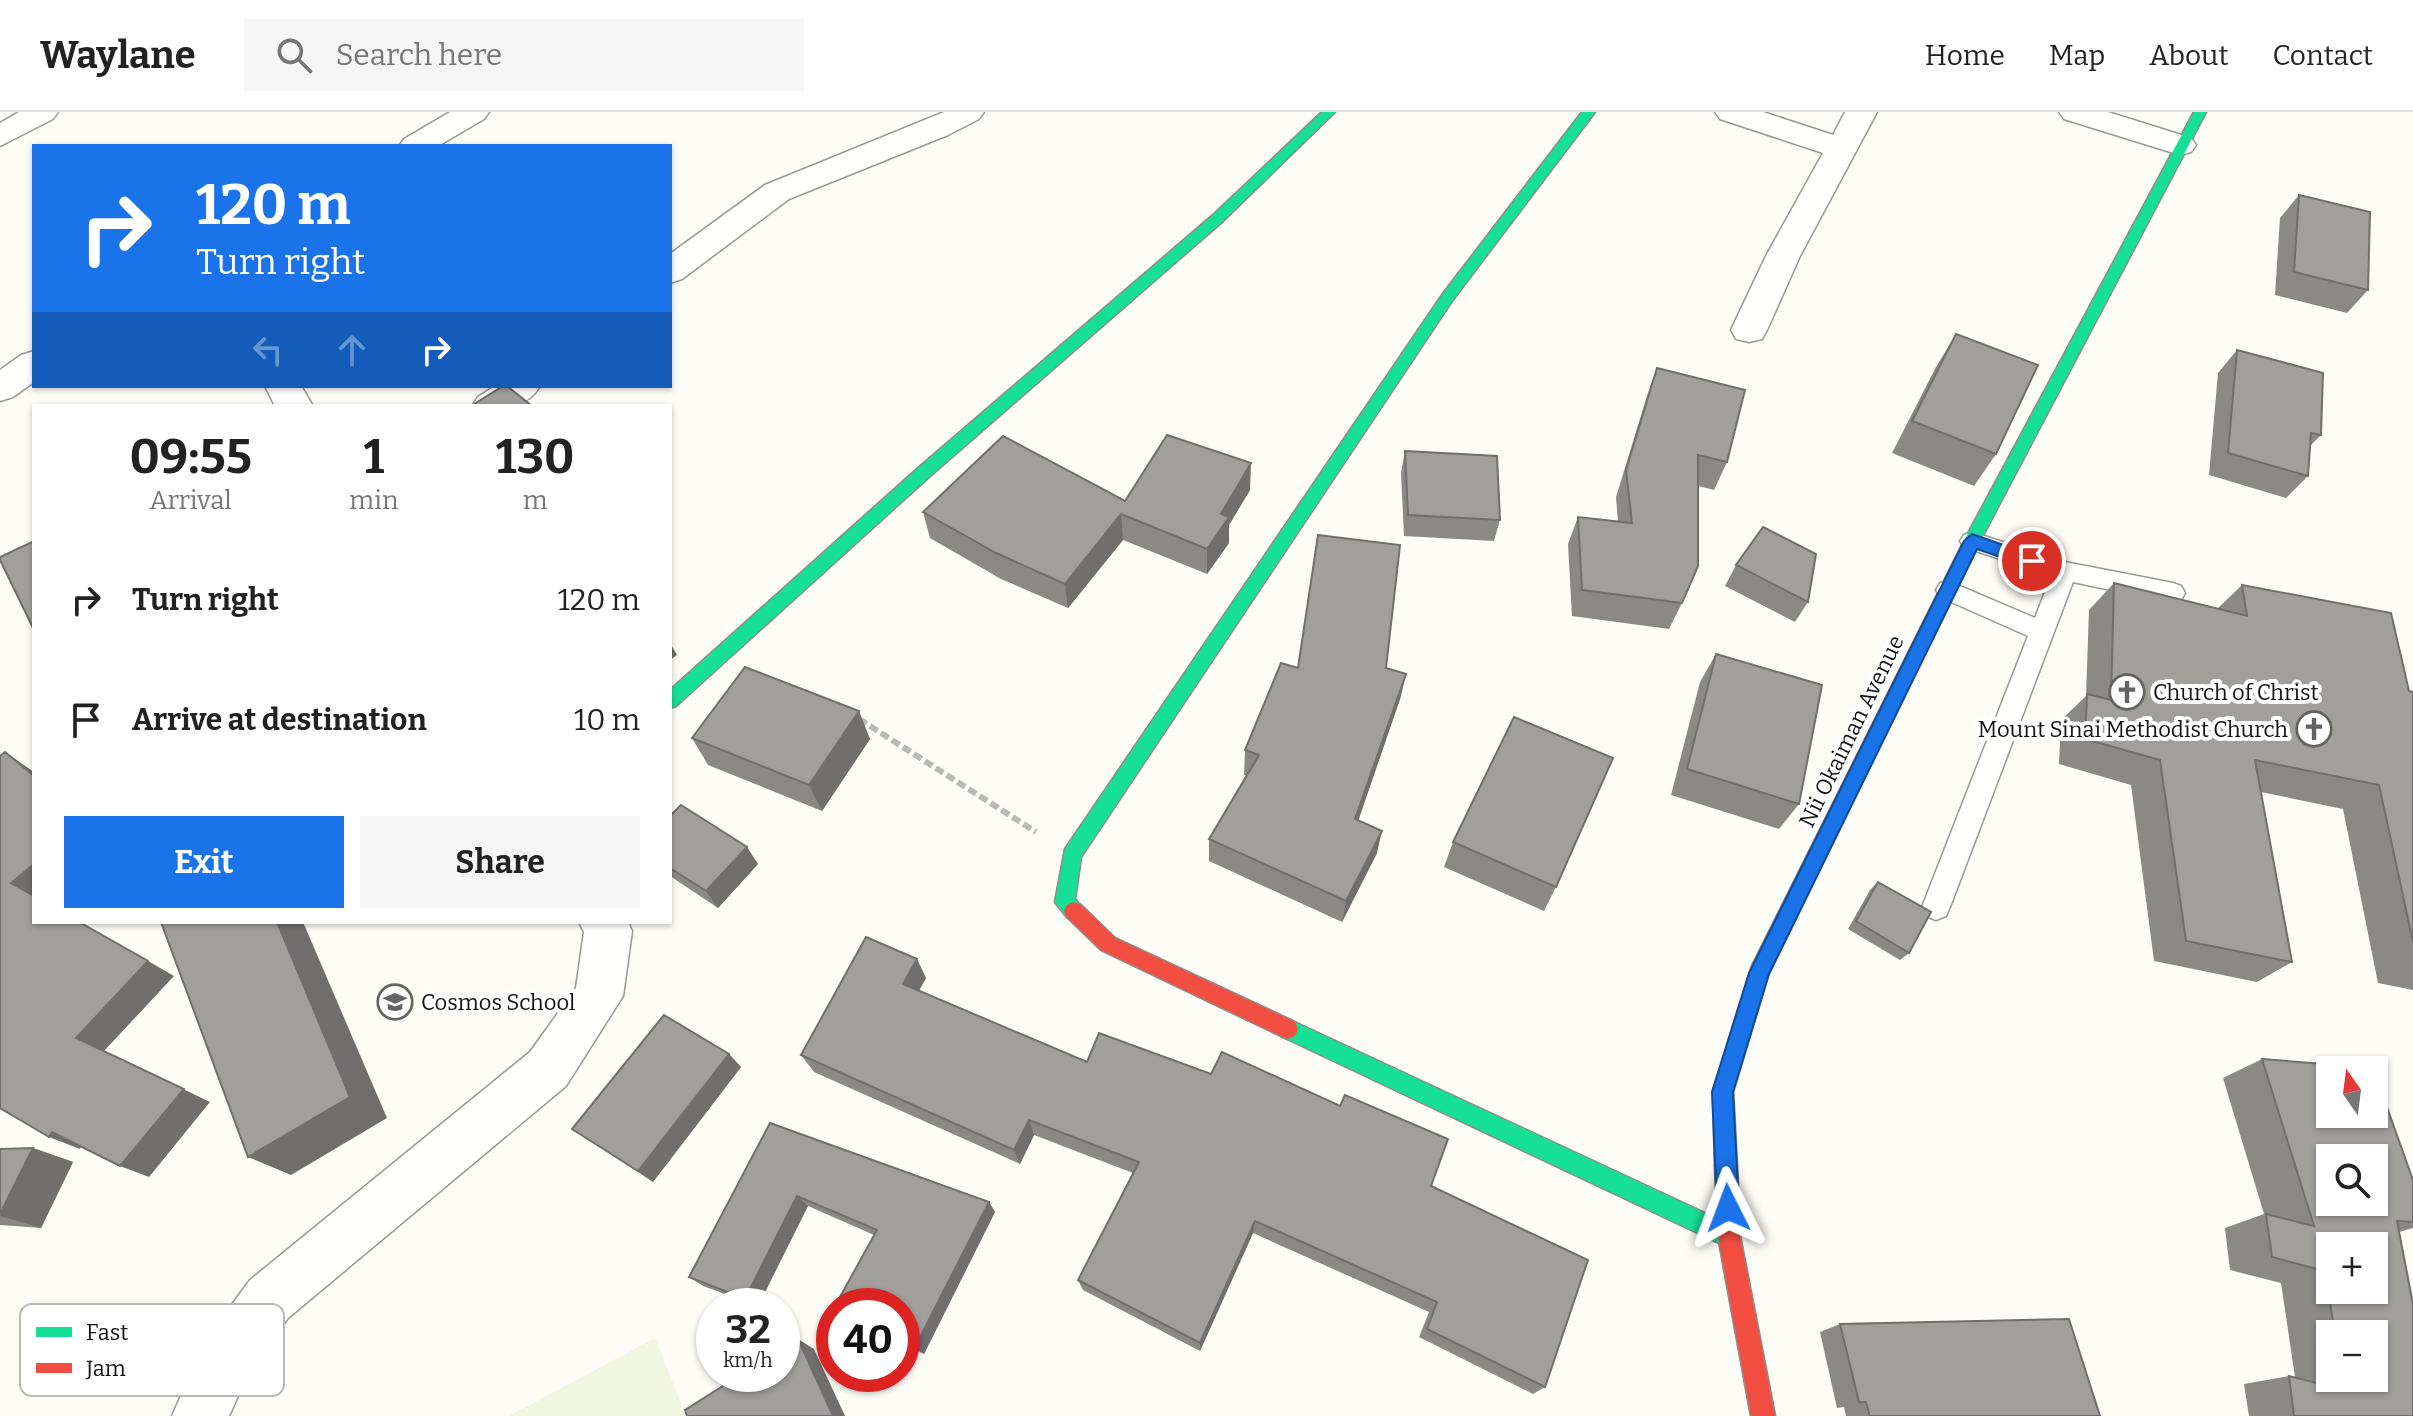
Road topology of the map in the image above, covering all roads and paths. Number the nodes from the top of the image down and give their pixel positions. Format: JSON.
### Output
{"nodes":[{"id":1,"x":42,"y":112,"type":"edge"},
{"id":2,"x":473,"y":112,"type":"edge"},
{"id":3,"x":968,"y":112,"type":"edge"},
{"id":4,"x":1329,"y":112,"type":"edge"},
{"id":5,"x":1589,"y":112,"type":"edge"},
{"id":6,"x":1731,"y":112,"type":"edge"},
{"id":7,"x":1861,"y":112,"type":"edge"},
{"id":8,"x":2075,"y":112,"type":"edge"},
{"id":9,"x":2200,"y":112,"type":"edge"},
{"id":10,"x":0,"y":136,"type":"edge"},
{"id":11,"x":418,"y":144,"type":"edge"},
{"id":12,"x":2180,"y":145,"type":"junction"},
{"id":13,"x":1841,"y":148,"type":"junction"},
{"id":14,"x":672,"y":270,"type":"edge"},
{"id":15,"x":1749,"y":330,"type":"dead end"},
{"id":16,"x":32,"y":365,"type":"edge"},
{"id":17,"x":0,"y":388,"type":"edge"},
{"id":18,"x":519,"y":388,"type":"edge"},
{"id":19,"x":494,"y":404,"type":"edge"},
{"id":20,"x":1972,"y":541,"type":"junction"},
{"id":21,"x":2065,"y":571,"type":"junction"},
{"id":22,"x":1948,"y":590,"type":"junction"},
{"id":23,"x":2173,"y":593,"type":"dead end"},
{"id":24,"x":2042,"y":632,"type":"junction"},
{"id":25,"x":672,"y":699,"type":"edge"},
{"id":26,"x":847,"y":713,"type":"edge"},
{"id":27,"x":1072,"y":855,"type":"junction"},
{"id":28,"x":1936,"y":907,"type":"dead end"},
{"id":29,"x":604,"y":924,"type":"edge"},
{"id":30,"x":1729,"y":1236,"type":"junction"},
{"id":31,"x":265,"y":1304,"type":"edge"},
{"id":32,"x":209,"y":1396,"type":"edge"},
{"id":33,"x":200,"y":1416,"type":"edge"},
{"id":34,"x":1763,"y":1416,"type":"edge"}],
"edges":[{"from":1,"to":10,"type":"street"},
{"from":2,"to":11,"type":"street"},
{"from":3,"to":14,"type":"street"},
{"from":4,"to":25,"type":"street"},
{"from":5,"to":27,"type":"street"},
{"from":6,"to":13,"type":"street"},
{"from":7,"to":13,"type":"street"},
{"from":8,"to":12,"type":"street"},
{"from":9,"to":12,"type":"street","name":"Nii Okaiman Avenue"},
{"from":12,"to":20,"type":"street","name":"Nii Okaiman Avenue"},
{"from":13,"to":15,"type":"street"},
{"from":16,"to":17,"type":"street"},
{"from":18,"to":19,"type":"street"},
{"from":20,"to":21,"type":"lane"},
{"from":20,"to":22,"type":"street","name":"Nii Okaiman Avenue"},
{"from":21,"to":23,"type":"lane"},
{"from":21,"to":24,"type":"lane"},
{"from":22,"to":24,"type":"lane"},
{"from":22,"to":30,"type":"street","name":"Nii Okaiman Avenue"},
{"from":24,"to":28,"type":"lane"},
{"from":26,"to":27,"type":"path"},
{"from":27,"to":30,"type":"street"},
{"from":29,"to":31,"type":"street"},
{"from":30,"to":34,"type":"street","name":"Nii Okaiman Avenue"},
{"from":32,"to":33,"type":"street"}]}
